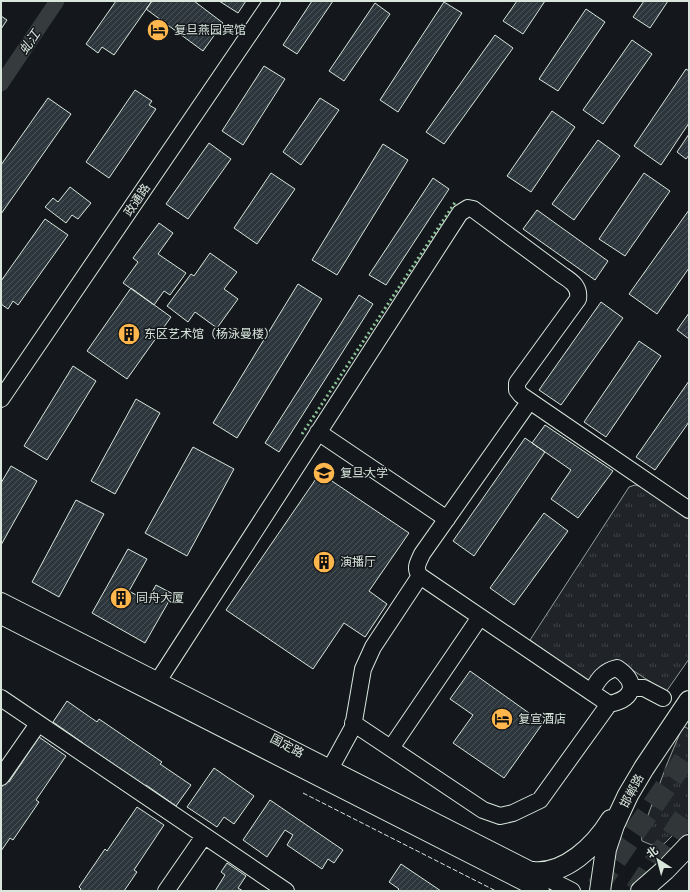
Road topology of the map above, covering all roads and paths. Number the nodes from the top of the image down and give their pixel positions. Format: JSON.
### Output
{"nodes":[{"id":1,"x":272,"y":1,"type":"edge"},
{"id":2,"x":1,"y":399,"type":"edge"},
{"id":3,"x":529,"y":402,"type":"junction"},
{"id":4,"x":318,"y":432,"type":"junction"},
{"id":5,"x":689,"y":510,"type":"edge"},
{"id":6,"x":447,"y":519,"type":"junction"},
{"id":7,"x":420,"y":576,"type":"junction"},
{"id":8,"x":1,"y":601,"type":"edge"},
{"id":9,"x":1,"y":616,"type":"edge"},
{"id":10,"x":480,"y":617,"type":"junction"},
{"id":11,"x":158,"y":681,"type":"junction"},
{"id":12,"x":631,"y":688,"type":"junction"},
{"id":13,"x":591,"y":692,"type":"junction"},
{"id":14,"x":1,"y":698,"type":"edge"},
{"id":15,"x":664,"y":698,"type":"dead end"},
{"id":16,"x":689,"y":701,"type":"edge"},
{"id":17,"x":609,"y":704,"type":"junction"},
{"id":18,"x":354,"y":723,"type":"junction"},
{"id":19,"x":38,"y":724,"type":"junction"},
{"id":20,"x":391,"y":748,"type":"junction"},
{"id":21,"x":330,"y":768,"type":"junction"},
{"id":22,"x":1,"y":777,"type":"edge"},
{"id":23,"x":628,"y":795,"type":"junction"},
{"id":24,"x":204,"y":836,"type":"junction"},
{"id":25,"x":689,"y":845,"type":"edge"},
{"id":26,"x":674,"y":862,"type":"junction"},
{"id":27,"x":533,"y":872,"type":"junction"},
{"id":28,"x":166,"y":891,"type":"edge"},
{"id":29,"x":286,"y":891,"type":"edge"},
{"id":30,"x":541,"y":891,"type":"edge"},
{"id":31,"x":572,"y":891,"type":"edge"},
{"id":32,"x":600,"y":891,"type":"edge"},
{"id":33,"x":641,"y":891,"type":"edge"},
{"id":34,"x":651,"y":891,"type":"edge"}],
"edges":[{"from":1,"to":2,"type":"street","name":"政通路"},
{"from":3,"to":4,"type":"street"},
{"from":3,"to":5,"type":"street"},
{"from":3,"to":6,"type":"street"},
{"from":4,"to":6,"type":"street"},
{"from":4,"to":11,"type":"street"},
{"from":6,"to":7,"type":"street"},
{"from":7,"to":10,"type":"street"},
{"from":7,"to":18,"type":"street"},
{"from":8,"to":11,"type":"street","name":"国定路"},
{"from":9,"to":30,"type":"street","name":"国定路"},
{"from":10,"to":13,"type":"street"},
{"from":10,"to":20,"type":"street"},
{"from":11,"to":21,"type":"street","name":"国定路"},
{"from":12,"to":13,"type":"street"},
{"from":12,"to":15,"type":"street"},
{"from":12,"to":17,"type":"street"},
{"from":13,"to":17,"type":"street"},
{"from":14,"to":19,"type":"street"},
{"from":16,"to":23,"type":"main road","name":"邯郸路"},
{"from":17,"to":20,"type":"street"},
{"from":18,"to":20,"type":"street"},
{"from":18,"to":21,"type":"street"},
{"from":19,"to":22,"type":"street"},
{"from":19,"to":24,"type":"street"},
{"from":21,"to":27,"type":"street","name":"国定路"},
{"from":23,"to":27,"type":"main road"},
{"from":23,"to":32,"type":"main road","name":"邯郸路"},
{"from":24,"to":28,"type":"street"},
{"from":24,"to":29,"type":"street"},
{"from":25,"to":26,"type":"main road"},
{"from":26,"to":33,"type":"main road"},
{"from":26,"to":34,"type":"main road"},
{"from":27,"to":31,"type":"street","name":"国定路"}]}
